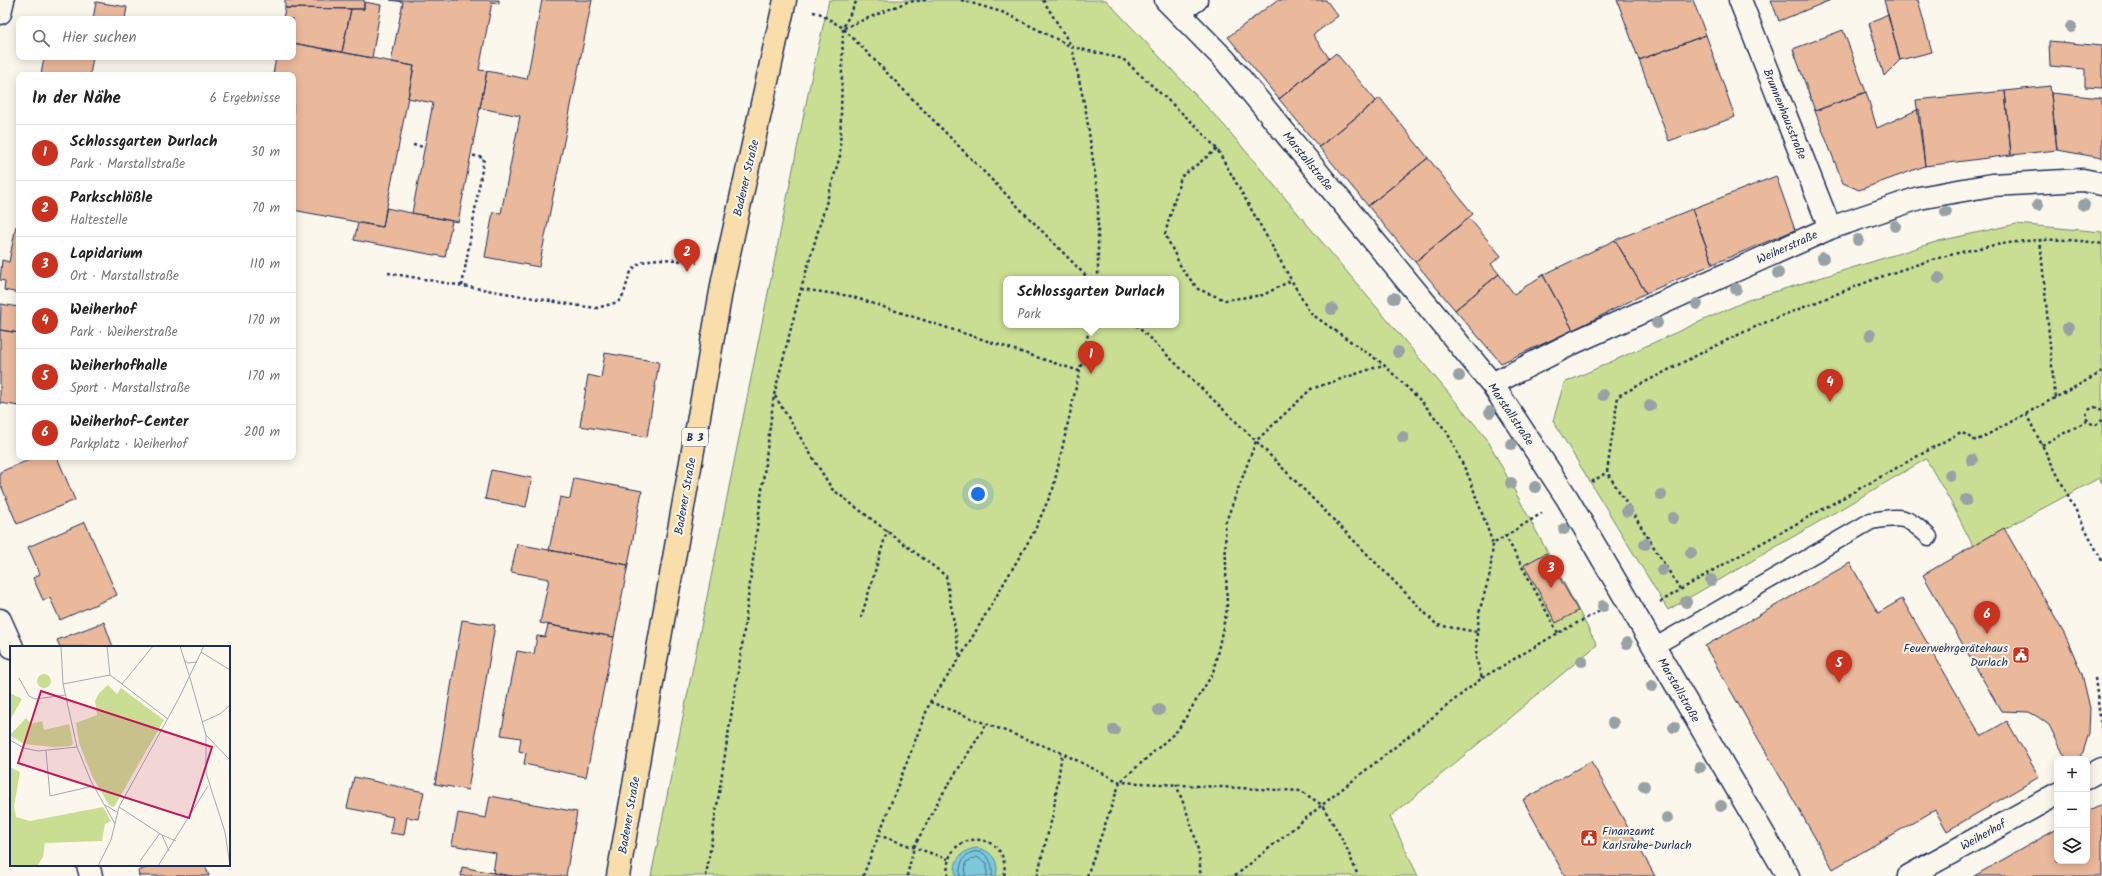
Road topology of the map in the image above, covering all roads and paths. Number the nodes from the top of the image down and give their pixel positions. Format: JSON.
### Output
{"nodes":[{"id":1,"x":3,"y":0,"type":"edge"},
{"id":2,"x":785,"y":0,"type":"edge"},
{"id":3,"x":857,"y":0,"type":"edge"},
{"id":4,"x":927,"y":0,"type":"edge"},
{"id":5,"x":961,"y":0,"type":"edge"},
{"id":6,"x":1043,"y":0,"type":"edge"},
{"id":7,"x":1196,"y":0,"type":"edge"},
{"id":8,"x":1740,"y":0,"type":"edge"},
{"id":9,"x":1172,"y":6,"type":"edge"},
{"id":10,"x":0,"y":13,"type":"edge"},
{"id":11,"x":819,"y":14,"type":"dead end"},
{"id":12,"x":843,"y":28,"type":"junction"},
{"id":13,"x":1072,"y":47,"type":"junction"},
{"id":14,"x":413,"y":145,"type":"dead end"},
{"id":15,"x":424,"y":146,"type":"dead end"},
{"id":16,"x":1217,"y":149,"type":"junction"},
{"id":17,"x":471,"y":155,"type":"dead end"},
{"id":18,"x":2102,"y":184,"type":"edge"},
{"id":19,"x":1830,"y":228,"type":"junction"},
{"id":20,"x":2040,"y":239,"type":"junction"},
{"id":21,"x":2102,"y":244,"type":"edge"},
{"id":22,"x":727,"y":265,"type":"junction"},
{"id":23,"x":388,"y":273,"type":"dead end"},
{"id":24,"x":1086,"y":276,"type":"edge"},
{"id":25,"x":1098,"y":276,"type":"edge"},
{"id":26,"x":1290,"y":280,"type":"junction"},
{"id":27,"x":462,"y":286,"type":"junction"},
{"id":28,"x":801,"y":289,"type":"junction"},
{"id":29,"x":1089,"y":328,"type":"edge"},
{"id":30,"x":1139,"y":328,"type":"edge"},
{"id":31,"x":1383,"y":364,"type":"junction"},
{"id":32,"x":1079,"y":371,"type":"junction"},
{"id":33,"x":2102,"y":372,"type":"edge"},
{"id":34,"x":1492,"y":384,"type":"junction"},
{"id":35,"x":774,"y":395,"type":"junction"},
{"id":36,"x":2055,"y":398,"type":"junction"},
{"id":37,"x":2102,"y":412,"type":"edge"},
{"id":38,"x":2026,"y":414,"type":"junction"},
{"id":39,"x":2102,"y":420,"type":"edge"},
{"id":40,"x":2087,"y":421,"type":"junction"},
{"id":41,"x":1256,"y":441,"type":"junction"},
{"id":42,"x":2042,"y":445,"type":"junction"},
{"id":43,"x":1568,"y":498,"type":"junction"},
{"id":44,"x":887,"y":531,"type":"junction"},
{"id":45,"x":1505,"y":535,"type":"junction"},
{"id":46,"x":1929,"y":537,"type":"dead end"},
{"id":47,"x":1494,"y":544,"type":"junction"},
{"id":48,"x":2102,"y":561,"type":"edge"},
{"id":49,"x":1625,"y":598,"type":"junction"},
{"id":50,"x":861,"y":618,"type":"dead end"},
{"id":51,"x":0,"y":620,"type":"edge"},
{"id":52,"x":1476,"y":632,"type":"junction"},
{"id":53,"x":1558,"y":633,"type":"junction"},
{"id":54,"x":12,"y":646,"type":"edge"},
{"id":55,"x":1654,"y":647,"type":"junction"},
{"id":56,"x":960,"y":658,"type":"junction"},
{"id":57,"x":1482,"y":678,"type":"junction"},
{"id":58,"x":2095,"y":678,"type":"dead end"},
{"id":59,"x":930,"y":702,"type":"junction"},
{"id":60,"x":986,"y":726,"type":"junction"},
{"id":61,"x":2102,"y":733,"type":"edge"},
{"id":62,"x":1062,"y":753,"type":"junction"},
{"id":63,"x":2102,"y":769,"type":"edge"},
{"id":64,"x":2090,"y":775,"type":"edge"},
{"id":65,"x":1120,"y":782,"type":"junction"},
{"id":66,"x":1176,"y":784,"type":"junction"},
{"id":67,"x":2054,"y":796,"type":"edge"},
{"id":68,"x":1322,"y":805,"type":"junction"},
{"id":69,"x":878,"y":835,"type":"junction"},
{"id":70,"x":914,"y":847,"type":"junction"},
{"id":71,"x":948,"y":859,"type":"junction"},
{"id":72,"x":88,"y":866,"type":"edge"},
{"id":73,"x":91,"y":876,"type":"edge"},
{"id":74,"x":618,"y":876,"type":"edge"},
{"id":75,"x":706,"y":876,"type":"edge"},
{"id":76,"x":863,"y":876,"type":"edge"},
{"id":77,"x":907,"y":876,"type":"edge"},
{"id":78,"x":948,"y":876,"type":"edge"},
{"id":79,"x":1004,"y":876,"type":"edge"},
{"id":80,"x":1037,"y":876,"type":"edge"},
{"id":81,"x":1087,"y":876,"type":"edge"},
{"id":82,"x":1200,"y":876,"type":"edge"},
{"id":83,"x":1235,"y":876,"type":"edge"},
{"id":84,"x":1358,"y":876,"type":"edge"},
{"id":85,"x":1788,"y":876,"type":"edge"},
{"id":86,"x":1909,"y":876,"type":"edge"}],
"edges":[{"from":1,"to":10,"type":"street"},
{"from":2,"to":22,"type":"main road","name":"Badener Straße","number":"B 3"},
{"from":3,"to":12,"type":"path"},
{"from":4,"to":12,"type":"path"},
{"from":5,"to":13,"type":"path"},
{"from":6,"to":13,"type":"path"},
{"from":7,"to":9,"type":"street"},
{"from":8,"to":19,"type":"street","name":"Brunnenhausstraße"},
{"from":9,"to":34,"type":"street","name":"Marstallstraße"},
{"from":11,"to":12,"type":"path"},
{"from":12,"to":24,"type":"path"},
{"from":12,"to":28,"type":"path"},
{"from":13,"to":16,"type":"path"},
{"from":13,"to":25,"type":"path"},
{"from":14,"to":15,"type":"path"},
{"from":16,"to":26,"type":"path"},
{"from":16,"to":26,"type":"path"},
{"from":17,"to":27,"type":"path"},
{"from":18,"to":19,"type":"street","name":"Weiherstraße"},
{"from":19,"to":34,"type":"street","name":"Weiherstraße"},
{"from":20,"to":21,"type":"path"},
{"from":20,"to":36,"type":"path"},
{"from":20,"to":38,"type":"path"},
{"from":22,"to":27,"type":"path"},
{"from":22,"to":74,"type":"main road","name":"Badener Straße","number":"B 3"},
{"from":23,"to":27,"type":"path"},
{"from":26,"to":31,"type":"path"},
{"from":28,"to":32,"type":"path"},
{"from":28,"to":35,"type":"path"},
{"from":29,"to":32,"type":"path"},
{"from":30,"to":41,"type":"path"},
{"from":31,"to":41,"type":"path"},
{"from":31,"to":47,"type":"path"},
{"from":32,"to":56,"type":"path"},
{"from":33,"to":36,"type":"path"},
{"from":34,"to":43,"type":"street","name":"Marstallstraße"},
{"from":35,"to":44,"type":"path"},
{"from":35,"to":75,"type":"path"},
{"from":36,"to":38,"type":"path"},
{"from":37,"to":40,"type":"path"},
{"from":38,"to":42,"type":"path"},
{"from":39,"to":40,"type":"path"},
{"from":40,"to":42,"type":"path"},
{"from":41,"to":52,"type":"path"},
{"from":41,"to":65,"type":"path"},
{"from":42,"to":48,"type":"path"},
{"from":43,"to":45,"type":"path"},
{"from":43,"to":49,"type":"street","name":"Marstallstraße"},
{"from":44,"to":50,"type":"path"},
{"from":44,"to":56,"type":"path"},
{"from":45,"to":47,"type":"path"},
{"from":45,"to":53,"type":"path"},
{"from":46,"to":55,"type":"lane"},
{"from":47,"to":52,"type":"path"},
{"from":49,"to":53,"type":"path"},
{"from":49,"to":55,"type":"street","name":"Marstallstraße"},
{"from":51,"to":54,"type":"street"},
{"from":52,"to":57,"type":"path"},
{"from":53,"to":57,"type":"path"},
{"from":55,"to":85,"type":"street","name":"Marstallstraße"},
{"from":56,"to":59,"type":"path"},
{"from":57,"to":68,"type":"path"},
{"from":58,"to":61,"type":"path"},
{"from":59,"to":60,"type":"path"},
{"from":59,"to":69,"type":"path"},
{"from":60,"to":62,"type":"path"},
{"from":60,"to":70,"type":"path"},
{"from":62,"to":65,"type":"path"},
{"from":62,"to":80,"type":"path"},
{"from":63,"to":64,"type":"street"},
{"from":65,"to":66,"type":"path"},
{"from":65,"to":81,"type":"path"},
{"from":66,"to":68,"type":"path"},
{"from":66,"to":82,"type":"path"},
{"from":67,"to":86,"type":"street","name":"Weiherhof"},
{"from":68,"to":83,"type":"path"},
{"from":68,"to":84,"type":"path"},
{"from":69,"to":70,"type":"path"},
{"from":69,"to":76,"type":"path"},
{"from":70,"to":71,"type":"path"},
{"from":70,"to":77,"type":"path"},
{"from":71,"to":78,"type":"path"},
{"from":71,"to":79,"type":"path"},
{"from":72,"to":73,"type":"street"}]}
